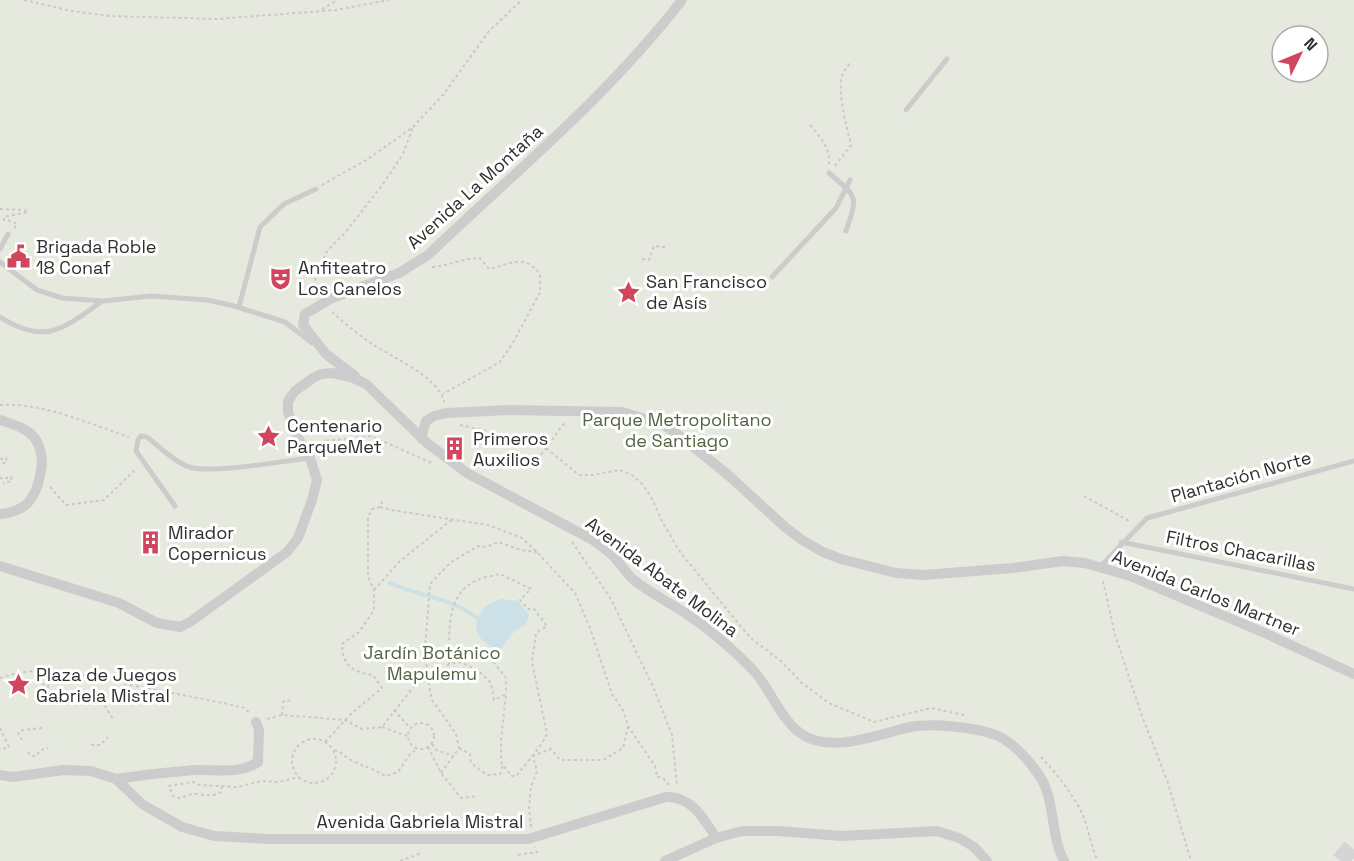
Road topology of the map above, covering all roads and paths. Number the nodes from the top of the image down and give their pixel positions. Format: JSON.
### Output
{"nodes":[{"id":1,"x":24,"y":0,"type":"edge"},
{"id":2,"x":338,"y":0,"type":"edge"},
{"id":3,"x":389,"y":0,"type":"edge"},
{"id":4,"x":522,"y":0,"type":"edge"},
{"id":5,"x":682,"y":0,"type":"edge"},
{"id":6,"x":321,"y":10,"type":"junction"},
{"id":7,"x":947,"y":59,"type":"dead end"},
{"id":8,"x":851,"y":62,"type":"dead end"},
{"id":9,"x":906,"y":110,"type":"dead end"},
{"id":10,"x":810,"y":125,"type":"dead end"},
{"id":11,"x":413,"y":127,"type":"junction"},
{"id":12,"x":829,"y":173,"type":"junction"},
{"id":13,"x":850,"y":180,"type":"dead end"},
{"id":14,"x":846,"y":188,"type":"junction"},
{"id":15,"x":316,"y":189,"type":"joint"},
{"id":16,"x":0,"y":209,"type":"edge"},
{"id":17,"x":846,"y":231,"type":"dead end"},
{"id":18,"x":8,"y":234,"type":"joint"},
{"id":19,"x":665,"y":247,"type":"dead end"},
{"id":20,"x":0,"y":249,"type":"edge"},
{"id":21,"x":428,"y":255,"type":"junction"},
{"id":22,"x":642,"y":259,"type":"dead end"},
{"id":23,"x":0,"y":262,"type":"edge"},
{"id":24,"x":772,"y":277,"type":"dead end"},
{"id":25,"x":103,"y":301,"type":"junction"},
{"id":26,"x":323,"y":304,"type":"junction"},
{"id":27,"x":239,"y":307,"type":"junction"},
{"id":28,"x":0,"y":317,"type":"edge"},
{"id":29,"x":326,"y":354,"type":"junction"},
{"id":30,"x":366,"y":384,"type":"junction"},
{"id":31,"x":443,"y":394,"type":"junction"},
{"id":32,"x":0,"y":405,"type":"edge"},
{"id":33,"x":446,"y":413,"type":"junction"},
{"id":34,"x":0,"y":420,"type":"edge"},
{"id":35,"x":566,"y":422,"type":"dead end"},
{"id":36,"x":421,"y":438,"type":"junction"},
{"id":37,"x":138,"y":440,"type":"junction"},
{"id":38,"x":546,"y":448,"type":"junction"},
{"id":39,"x":402,"y":449,"type":"dead end"},
{"id":40,"x":313,"y":454,"type":"junction"},
{"id":41,"x":0,"y":459,"type":"edge"},
{"id":42,"x":1354,"y":461,"type":"edge"},
{"id":43,"x":142,"y":463,"type":"junction"},
{"id":44,"x":0,"y":464,"type":"edge"},
{"id":45,"x":467,"y":473,"type":"junction"},
{"id":46,"x":40,"y":476,"type":"junction"},
{"id":47,"x":0,"y":477,"type":"edge"},
{"id":48,"x":3,"y":483,"type":"dead end"},
{"id":49,"x":1084,"y":496,"type":"dead end"},
{"id":50,"x":383,"y":499,"type":"dead end"},
{"id":51,"x":176,"y":506,"type":"dead end"},
{"id":52,"x":380,"y":507,"type":"junction"},
{"id":53,"x":0,"y":514,"type":"edge"},
{"id":54,"x":454,"y":518,"type":"junction"},
{"id":55,"x":1139,"y":526,"type":"junction"},
{"id":56,"x":570,"y":540,"type":"dead end"},
{"id":57,"x":1122,"y":542,"type":"junction"},
{"id":58,"x":537,"y":552,"type":"junction"},
{"id":59,"x":0,"y":567,"type":"edge"},
{"id":60,"x":1100,"y":567,"type":"junction"},
{"id":61,"x":1354,"y":589,"type":"edge"},
{"id":62,"x":374,"y":590,"type":"junction"},
{"id":63,"x":482,"y":648,"type":"dead end"},
{"id":64,"x":449,"y":664,"type":"junction"},
{"id":65,"x":46,"y":670,"type":"junction"},
{"id":66,"x":1354,"y":674,"type":"edge"},
{"id":67,"x":0,"y":678,"type":"edge"},
{"id":68,"x":428,"y":680,"type":"junction"},
{"id":69,"x":86,"y":694,"type":"dead end"},
{"id":70,"x":506,"y":694,"type":"junction"},
{"id":71,"x":48,"y":698,"type":"dead end"},
{"id":72,"x":292,"y":701,"type":"dead end"},
{"id":73,"x":394,"y":710,"type":"junction"},
{"id":74,"x":282,"y":715,"type":"junction"},
{"id":75,"x":971,"y":716,"type":"dead end"},
{"id":76,"x":345,"y":720,"type":"junction"},
{"id":77,"x":114,"y":721,"type":"dead end"},
{"id":78,"x":256,"y":722,"type":"junction"},
{"id":79,"x":628,"y":726,"type":"junction"},
{"id":80,"x":382,"y":727,"type":"junction"},
{"id":81,"x":0,"y":728,"type":"edge"},
{"id":82,"x":42,"y":728,"type":"dead end"},
{"id":83,"x":411,"y":729,"type":"junction"},
{"id":84,"x":408,"y":736,"type":"junction"},
{"id":85,"x":108,"y":737,"type":"dead end"},
{"id":86,"x":22,"y":740,"type":"dead end"},
{"id":87,"x":325,"y":742,"type":"junction"},
{"id":88,"x":432,"y":744,"type":"junction"},
{"id":89,"x":91,"y":745,"type":"dead end"},
{"id":90,"x":428,"y":747,"type":"junction"},
{"id":91,"x":48,"y":748,"type":"dead end"},
{"id":92,"x":459,"y":748,"type":"junction"},
{"id":93,"x":417,"y":749,"type":"junction"},
{"id":94,"x":0,"y":750,"type":"edge"},
{"id":95,"x":334,"y":750,"type":"junction"},
{"id":96,"x":1035,"y":751,"type":"dead end"},
{"id":97,"x":28,"y":752,"type":"dead end"},
{"id":98,"x":454,"y":756,"type":"junction"},
{"id":99,"x":533,"y":756,"type":"junction"},
{"id":100,"x":503,"y":765,"type":"junction"},
{"id":101,"x":441,"y":773,"type":"junction"},
{"id":102,"x":0,"y":775,"type":"edge"},
{"id":103,"x":299,"y":777,"type":"junction"},
{"id":104,"x":116,"y":779,"type":"junction"},
{"id":105,"x":222,"y":786,"type":"junction"},
{"id":106,"x":478,"y":796,"type":"dead end"},
{"id":107,"x":678,"y":796,"type":"junction"},
{"id":108,"x":666,"y":797,"type":"junction"},
{"id":109,"x":532,"y":838,"type":"junction"},
{"id":110,"x":716,"y":838,"type":"junction"},
{"id":111,"x":427,"y":840,"type":"junction"},
{"id":112,"x":518,"y":855,"type":"dead end"},
{"id":113,"x":400,"y":861,"type":"edge"},
{"id":114,"x":665,"y":861,"type":"edge"},
{"id":115,"x":987,"y":861,"type":"edge"},
{"id":116,"x":1064,"y":861,"type":"edge"},
{"id":117,"x":1098,"y":861,"type":"edge"},
{"id":118,"x":1191,"y":861,"type":"edge"}],
"edges":[{"from":1,"to":6,"type":"path"},
{"from":2,"to":6,"type":"path"},
{"from":3,"to":6,"type":"path"},
{"from":4,"to":11,"type":"path"},
{"from":5,"to":21,"type":"street","name":"Avenida La Montaña"},
{"from":7,"to":9,"type":"lane"},
{"from":8,"to":12,"type":"path"},
{"from":10,"to":12,"type":"path"},
{"from":11,"to":15,"type":"path"},
{"from":11,"to":26,"type":"path"},
{"from":12,"to":14,"type":"lane"},
{"from":13,"to":14,"type":"lane"},
{"from":14,"to":17,"type":"lane"},
{"from":14,"to":24,"type":"lane"},
{"from":15,"to":27,"type":"lane"},
{"from":16,"to":18,"type":"path"},
{"from":18,"to":20,"type":"lane"},
{"from":19,"to":22,"type":"path"},
{"from":21,"to":26,"type":"street","name":"Avenida La Montaña"},
{"from":21,"to":31,"type":"path"},
{"from":23,"to":25,"type":"lane"},
{"from":25,"to":27,"type":"lane"},
{"from":25,"to":28,"type":"lane"},
{"from":26,"to":29,"type":"street","name":"Avenida La Montaña"},
{"from":26,"to":31,"type":"path"},
{"from":27,"to":29,"type":"lane"},
{"from":29,"to":30,"type":"street","name":"Avenida La Montaña"},
{"from":30,"to":36,"type":"street","name":"Avenida Abate Molina"},
{"from":30,"to":40,"type":"street"},
{"from":31,"to":33,"type":"path"},
{"from":32,"to":37,"type":"path"},
{"from":33,"to":36,"type":"street"},
{"from":33,"to":38,"type":"path"},
{"from":33,"to":60,"type":"street","name":"Avenida Carlos Martner"},
{"from":34,"to":46,"type":"street"},
{"from":35,"to":38,"type":"path"},
{"from":36,"to":45,"type":"street","name":"Avenida Abate Molina"},
{"from":37,"to":40,"type":"lane"},
{"from":37,"to":43,"type":"lane"},
{"from":38,"to":45,"type":"path"},
{"from":38,"to":75,"type":"path"},
{"from":39,"to":40,"type":"path"},
{"from":40,"to":59,"type":"street"},
{"from":41,"to":44,"type":"path"},
{"from":42,"to":55,"type":"lane","name":"Plantación Norte"},
{"from":43,"to":46,"type":"path"},
{"from":43,"to":51,"type":"lane"},
{"from":45,"to":116,"type":"street","name":"Avenida Abate Molina"},
{"from":46,"to":53,"type":"street"},
{"from":47,"to":48,"type":"path"},
{"from":49,"to":55,"type":"path"},
{"from":50,"to":52,"type":"path"},
{"from":52,"to":54,"type":"path"},
{"from":52,"to":62,"type":"path"},
{"from":54,"to":58,"type":"path"},
{"from":54,"to":62,"type":"path"},
{"from":55,"to":57,"type":"lane","name":"Plantación Norte"},
{"from":56,"to":107,"type":"path"},
{"from":57,"to":60,"type":"lane","name":"Plantación Norte"},
{"from":57,"to":61,"type":"lane","name":"Filtros Chacarillas"},
{"from":58,"to":68,"type":"path"},
{"from":58,"to":79,"type":"path"},
{"from":60,"to":66,"type":"street","name":"Avenida Carlos Martner"},
{"from":60,"to":118,"type":"path"},
{"from":62,"to":76,"type":"path"},
{"from":63,"to":70,"type":"path"},
{"from":64,"to":68,"type":"path"},
{"from":64,"to":70,"type":"path"},
{"from":64,"to":99,"type":"path"},
{"from":65,"to":67,"type":"path"},
{"from":65,"to":71,"type":"path"},
{"from":65,"to":78,"type":"path"},
{"from":68,"to":73,"type":"path"},
{"from":68,"to":92,"type":"path"},
{"from":69,"to":77,"type":"path"},
{"from":70,"to":100,"type":"path"},
{"from":72,"to":74,"type":"path"},
{"from":73,"to":80,"type":"path"},
{"from":73,"to":83,"type":"path"},
{"from":74,"to":76,"type":"path"},
{"from":74,"to":78,"type":"path"},
{"from":76,"to":80,"type":"path"},
{"from":76,"to":87,"type":"path"},
{"from":78,"to":104,"type":"street","name":"Avenida Gabriela Mistral"},
{"from":79,"to":99,"type":"path"},
{"from":79,"to":108,"type":"path"},
{"from":80,"to":84,"type":"path"},
{"from":81,"to":94,"type":"path"},
{"from":82,"to":86,"type":"path"},
{"from":83,"to":84,"type":"path"},
{"from":83,"to":88,"type":"path"},
{"from":84,"to":93,"type":"path"},
{"from":85,"to":89,"type":"path"},
{"from":87,"to":95,"type":"path"},
{"from":87,"to":103,"type":"path"},
{"from":88,"to":90,"type":"path"},
{"from":88,"to":98,"type":"path"},
{"from":90,"to":93,"type":"path"},
{"from":90,"to":101,"type":"path"},
{"from":91,"to":97,"type":"path"},
{"from":92,"to":98,"type":"path"},
{"from":92,"to":100,"type":"path"},
{"from":93,"to":95,"type":"path"},
{"from":95,"to":103,"type":"path"},
{"from":96,"to":117,"type":"path"},
{"from":98,"to":101,"type":"path"},
{"from":99,"to":100,"type":"path"},
{"from":99,"to":109,"type":"path"},
{"from":101,"to":106,"type":"path"},
{"from":102,"to":104,"type":"street","name":"Avenida Gabriela Mistral"},
{"from":103,"to":105,"type":"path"},
{"from":104,"to":111,"type":"street","name":"Avenida Gabriela Mistral"},
{"from":105,"to":105,"type":"path"},
{"from":107,"to":108,"type":"street","name":"Avenida Gabriela Mistral"},
{"from":107,"to":110,"type":"street"},
{"from":108,"to":109,"type":"street","name":"Avenida Gabriela Mistral"},
{"from":109,"to":111,"type":"street","name":"Avenida Gabriela Mistral"},
{"from":109,"to":112,"type":"path"},
{"from":110,"to":114,"type":"street"},
{"from":110,"to":115,"type":"street"},
{"from":111,"to":113,"type":"path"}]}
